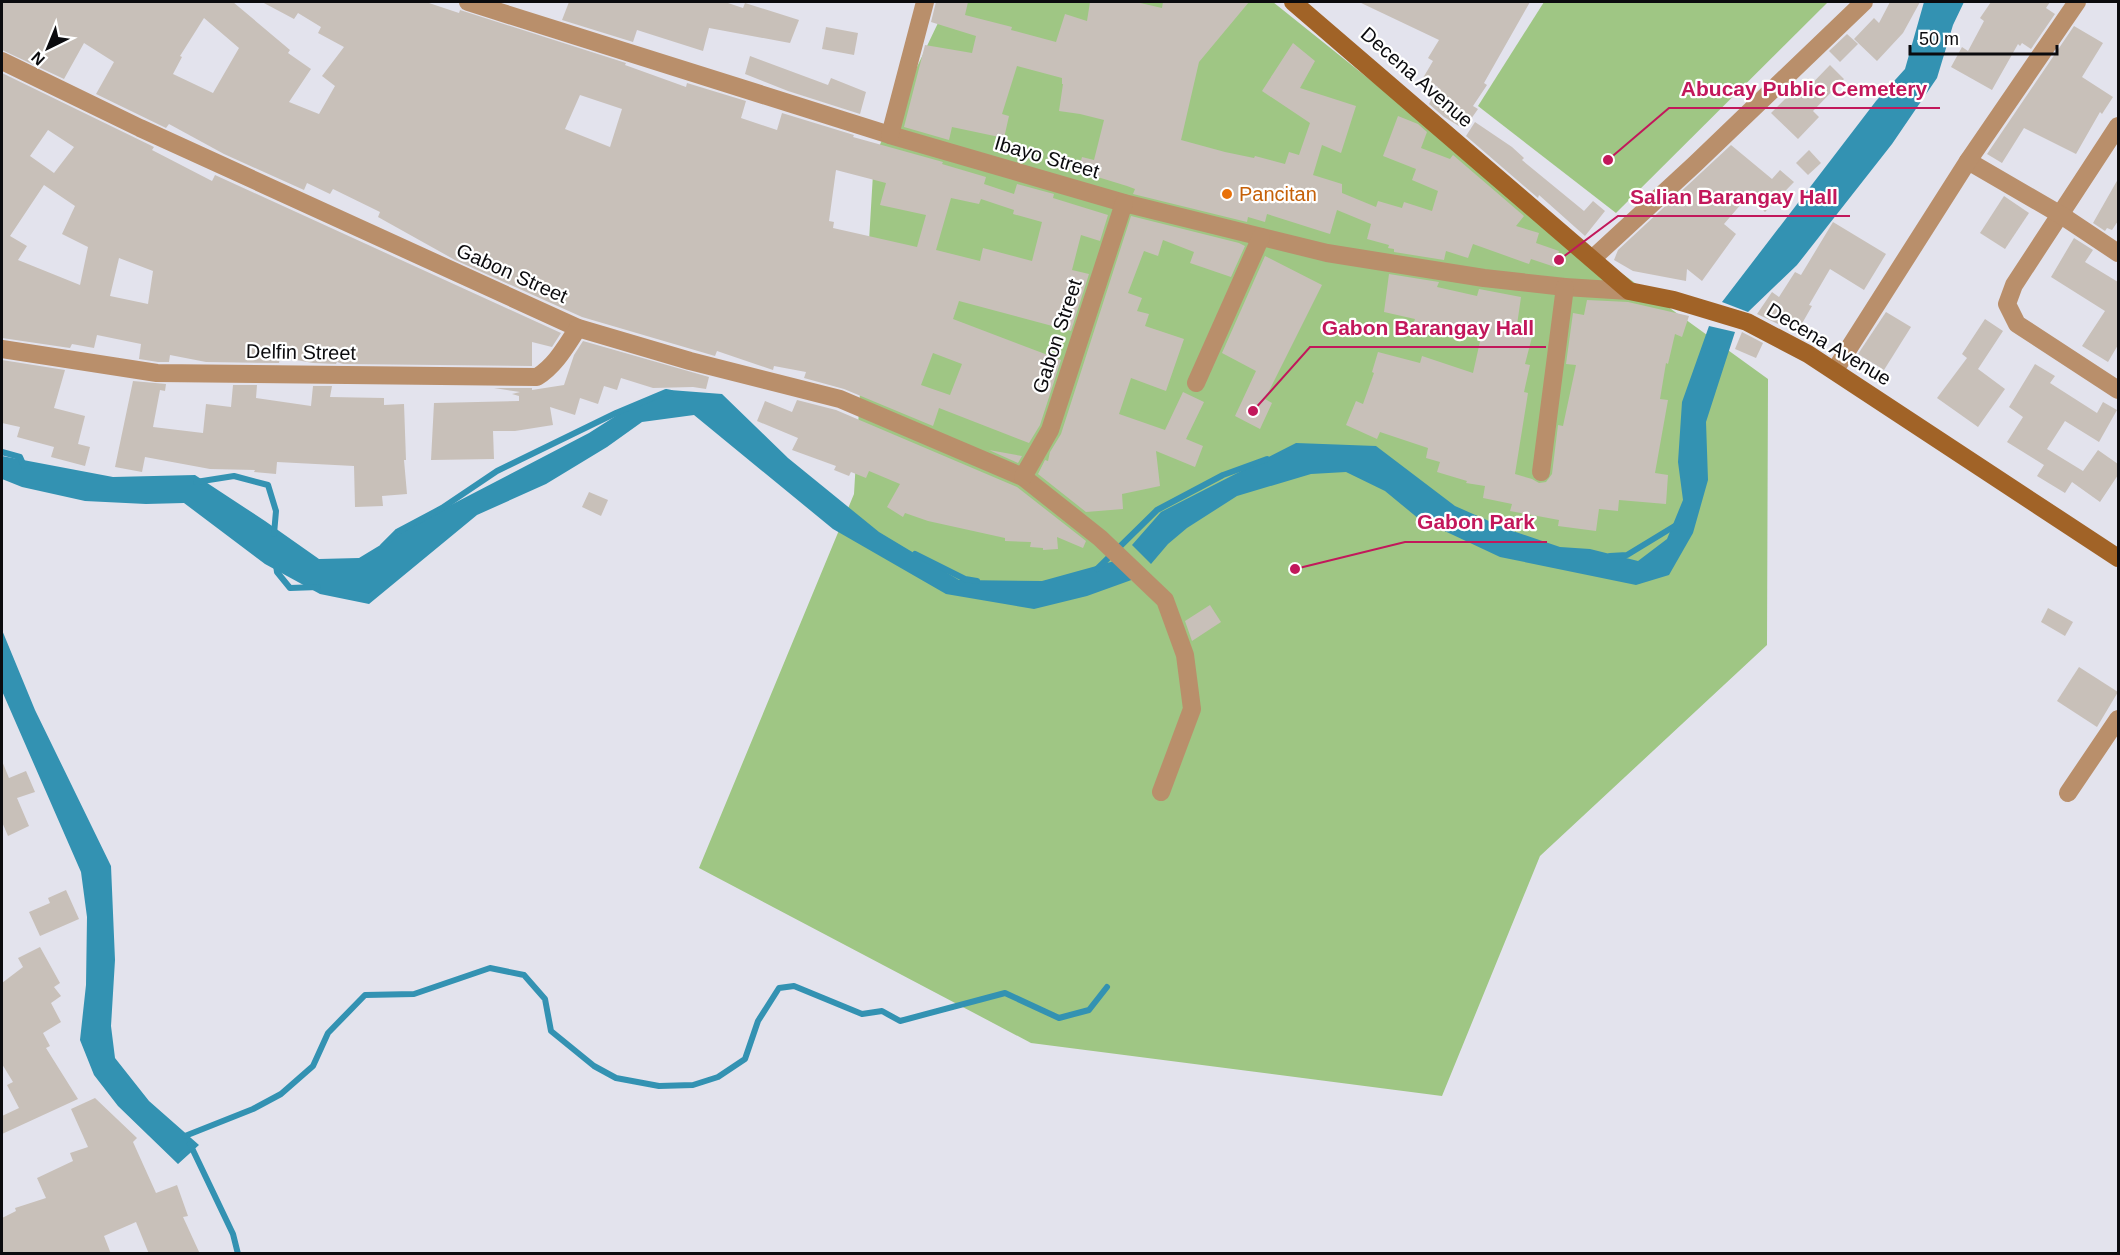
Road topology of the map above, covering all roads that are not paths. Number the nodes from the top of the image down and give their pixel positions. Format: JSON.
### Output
{"nodes":[{"id":1,"x":468,"y":2,"type":"edge"},
{"id":2,"x":925,"y":2,"type":"edge"},
{"id":3,"x":1293,"y":2,"type":"edge"},
{"id":4,"x":1864,"y":2,"type":"edge"},
{"id":5,"x":2077,"y":2,"type":"edge"},
{"id":6,"x":2,"y":61,"type":"edge"},
{"id":7,"x":2118,"y":126,"type":"edge"},
{"id":8,"x":890,"y":135,"type":"junction"},
{"id":9,"x":1968,"y":161,"type":"junction"},
{"id":10,"x":1124,"y":203,"type":"junction"},
{"id":11,"x":2061,"y":215,"type":"junction"},
{"id":12,"x":1261,"y":237,"type":"junction"},
{"id":13,"x":2118,"y":253,"type":"edge"},
{"id":14,"x":1592,"y":259,"type":"junction"},
{"id":15,"x":1565,"y":287,"type":"junction"},
{"id":16,"x":1629,"y":291,"type":"junction"},
{"id":17,"x":578,"y":328,"type":"junction"},
{"id":18,"x":2,"y":349,"type":"edge"},
{"id":19,"x":1835,"y":370,"type":"junction"},
{"id":20,"x":1196,"y":383,"type":"dead end"},
{"id":21,"x":2118,"y":390,"type":"edge"},
{"id":22,"x":1541,"y":472,"type":"dead end"},
{"id":23,"x":1023,"y":477,"type":"junction"},
{"id":24,"x":2118,"y":558,"type":"edge"},
{"id":25,"x":2118,"y":719,"type":"edge"},
{"id":26,"x":1161,"y":792,"type":"dead end"},
{"id":27,"x":2068,"y":793,"type":"dead end"}],
"edges":[{"from":1,"to":8,"type":"street","name":"Ibayo Street"},
{"from":2,"to":8,"type":"street"},
{"from":3,"to":14,"type":"main road","name":"Decena Avenue"},
{"from":4,"to":14,"type":"street"},
{"from":5,"to":9,"type":"street"},
{"from":6,"to":17,"type":"street","name":"Gabon Street"},
{"from":7,"to":11,"type":"street"},
{"from":8,"to":10,"type":"street","name":"Ibayo Street"},
{"from":9,"to":11,"type":"street"},
{"from":9,"to":19,"type":"street"},
{"from":10,"to":12,"type":"street","name":"Ibayo Street"},
{"from":10,"to":23,"type":"street","name":"Gabon Street"},
{"from":11,"to":13,"type":"street"},
{"from":11,"to":21,"type":"street"},
{"from":12,"to":15,"type":"street","name":"Ibayo Street"},
{"from":12,"to":20,"type":"street"},
{"from":14,"to":16,"type":"main road","name":"Decena Avenue"},
{"from":15,"to":16,"type":"street","name":"Ibayo Street"},
{"from":15,"to":22,"type":"street"},
{"from":16,"to":19,"type":"main road","name":"Decena Avenue"},
{"from":17,"to":18,"type":"street","name":"Delfin Street"},
{"from":17,"to":23,"type":"street","name":"Gabon Street"},
{"from":19,"to":24,"type":"main road","name":"Decena Avenue"},
{"from":23,"to":26,"type":"street","name":"Gabon Street"},
{"from":25,"to":27,"type":"street"}]}
